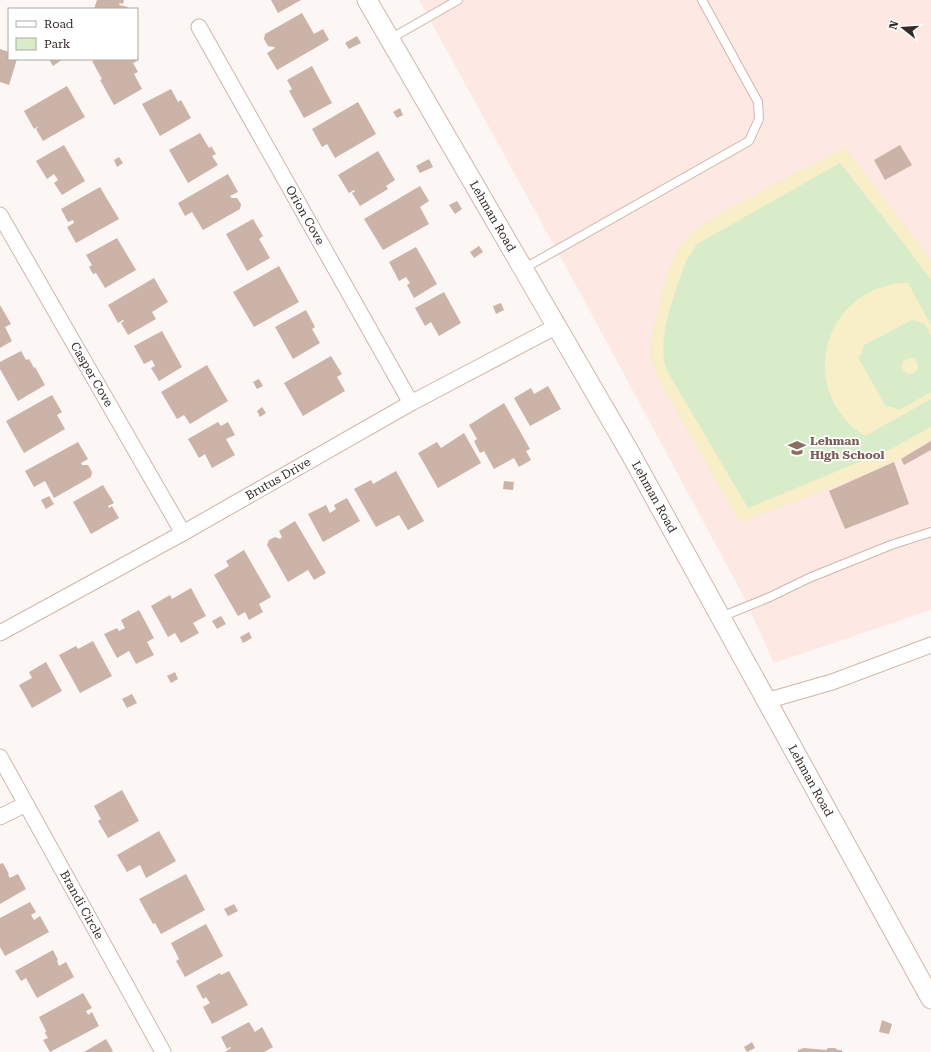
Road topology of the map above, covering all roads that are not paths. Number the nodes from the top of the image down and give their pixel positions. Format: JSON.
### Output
{"nodes":[{"id":1,"x":367,"y":0,"type":"edge"},
{"id":2,"x":458,"y":0,"type":"edge"},
{"id":3,"x":702,"y":0,"type":"edge"},
{"id":4,"x":199,"y":27,"type":"dead end"},
{"id":5,"x":390,"y":39,"type":"junction"},
{"id":6,"x":0,"y":215,"type":"edge"},
{"id":7,"x":523,"y":269,"type":"junction"},
{"id":8,"x":557,"y":326,"type":"junction"},
{"id":9,"x":411,"y":403,"type":"junction"},
{"id":10,"x":931,"y":532,"type":"edge"},
{"id":11,"x":183,"y":534,"type":"junction"},
{"id":12,"x":720,"y":618,"type":"junction"},
{"id":13,"x":0,"y":633,"type":"edge"},
{"id":14,"x":931,"y":645,"type":"edge"},
{"id":15,"x":766,"y":701,"type":"junction"},
{"id":16,"x":0,"y":757,"type":"edge"},
{"id":17,"x":26,"y":804,"type":"junction"},
{"id":18,"x":0,"y":817,"type":"edge"},
{"id":19,"x":931,"y":999,"type":"edge"},
{"id":20,"x":163,"y":1052,"type":"edge"}],
"edges":[{"from":1,"to":5,"type":"street","name":"Lehman Road"},
{"from":2,"to":5,"type":"lane"},
{"from":3,"to":7,"type":"lane"},
{"from":4,"to":9,"type":"street","name":"Orion Cove"},
{"from":5,"to":7,"type":"street","name":"Lehman Road"},
{"from":6,"to":11,"type":"street","name":"Casper Cove"},
{"from":7,"to":8,"type":"street","name":"Lehman Road"},
{"from":8,"to":9,"type":"street","name":"Brutus Drive"},
{"from":8,"to":12,"type":"street","name":"Lehman Road"},
{"from":9,"to":11,"type":"street","name":"Brutus Drive"},
{"from":10,"to":12,"type":"lane"},
{"from":11,"to":13,"type":"street","name":"Brutus Drive"},
{"from":12,"to":15,"type":"street","name":"Lehman Road"},
{"from":14,"to":15,"type":"street"},
{"from":15,"to":19,"type":"street","name":"Lehman Road"},
{"from":16,"to":17,"type":"street","name":"Brandi Circle"},
{"from":17,"to":18,"type":"street"},
{"from":17,"to":20,"type":"street","name":"Brandi Circle"}]}
